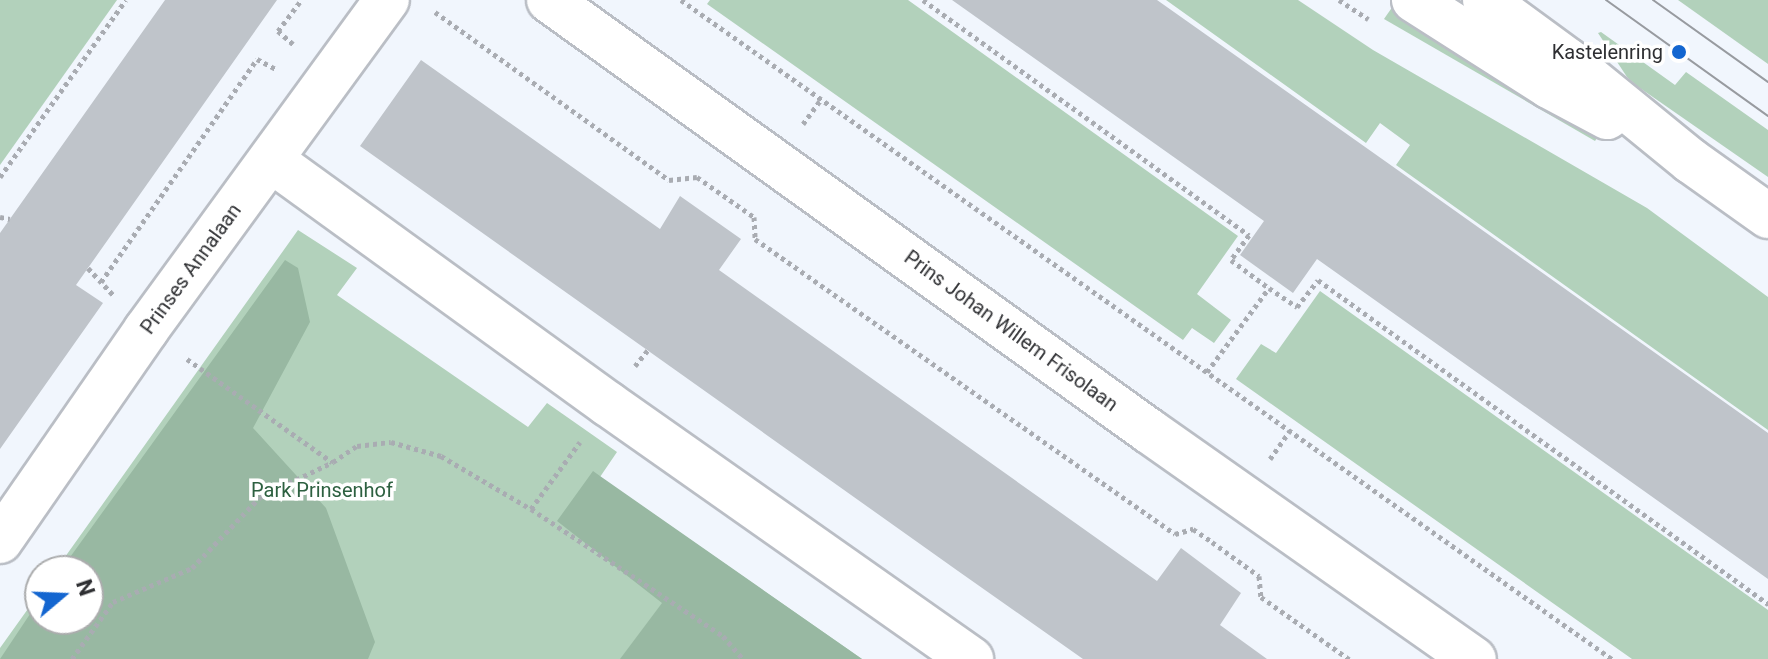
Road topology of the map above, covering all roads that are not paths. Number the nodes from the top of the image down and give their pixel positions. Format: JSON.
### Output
{"nodes":[{"id":1,"x":387,"y":0,"type":"edge"},
{"id":2,"x":549,"y":0,"type":"edge"},
{"id":3,"x":1414,"y":0,"type":"edge"},
{"id":4,"x":1485,"y":0,"type":"edge"},
{"id":5,"x":271,"y":160,"type":"junction"},
{"id":6,"x":1691,"y":161,"type":"junction"},
{"id":7,"x":1768,"y":216,"type":"edge"},
{"id":8,"x":0,"y":541,"type":"edge"},
{"id":9,"x":971,"y":659,"type":"edge"},
{"id":10,"x":1474,"y":659,"type":"edge"}],
"edges":[{"from":1,"to":5,"type":"street","name":"Prinses Annalaan"},
{"from":2,"to":10,"type":"street","name":"Prins Johan Willem Frisolaan"},
{"from":3,"to":6,"type":"street"},
{"from":4,"to":6,"type":"street"},
{"from":5,"to":8,"type":"street","name":"Prinses Annalaan"},
{"from":5,"to":9,"type":"street"},
{"from":6,"to":7,"type":"street"}]}
